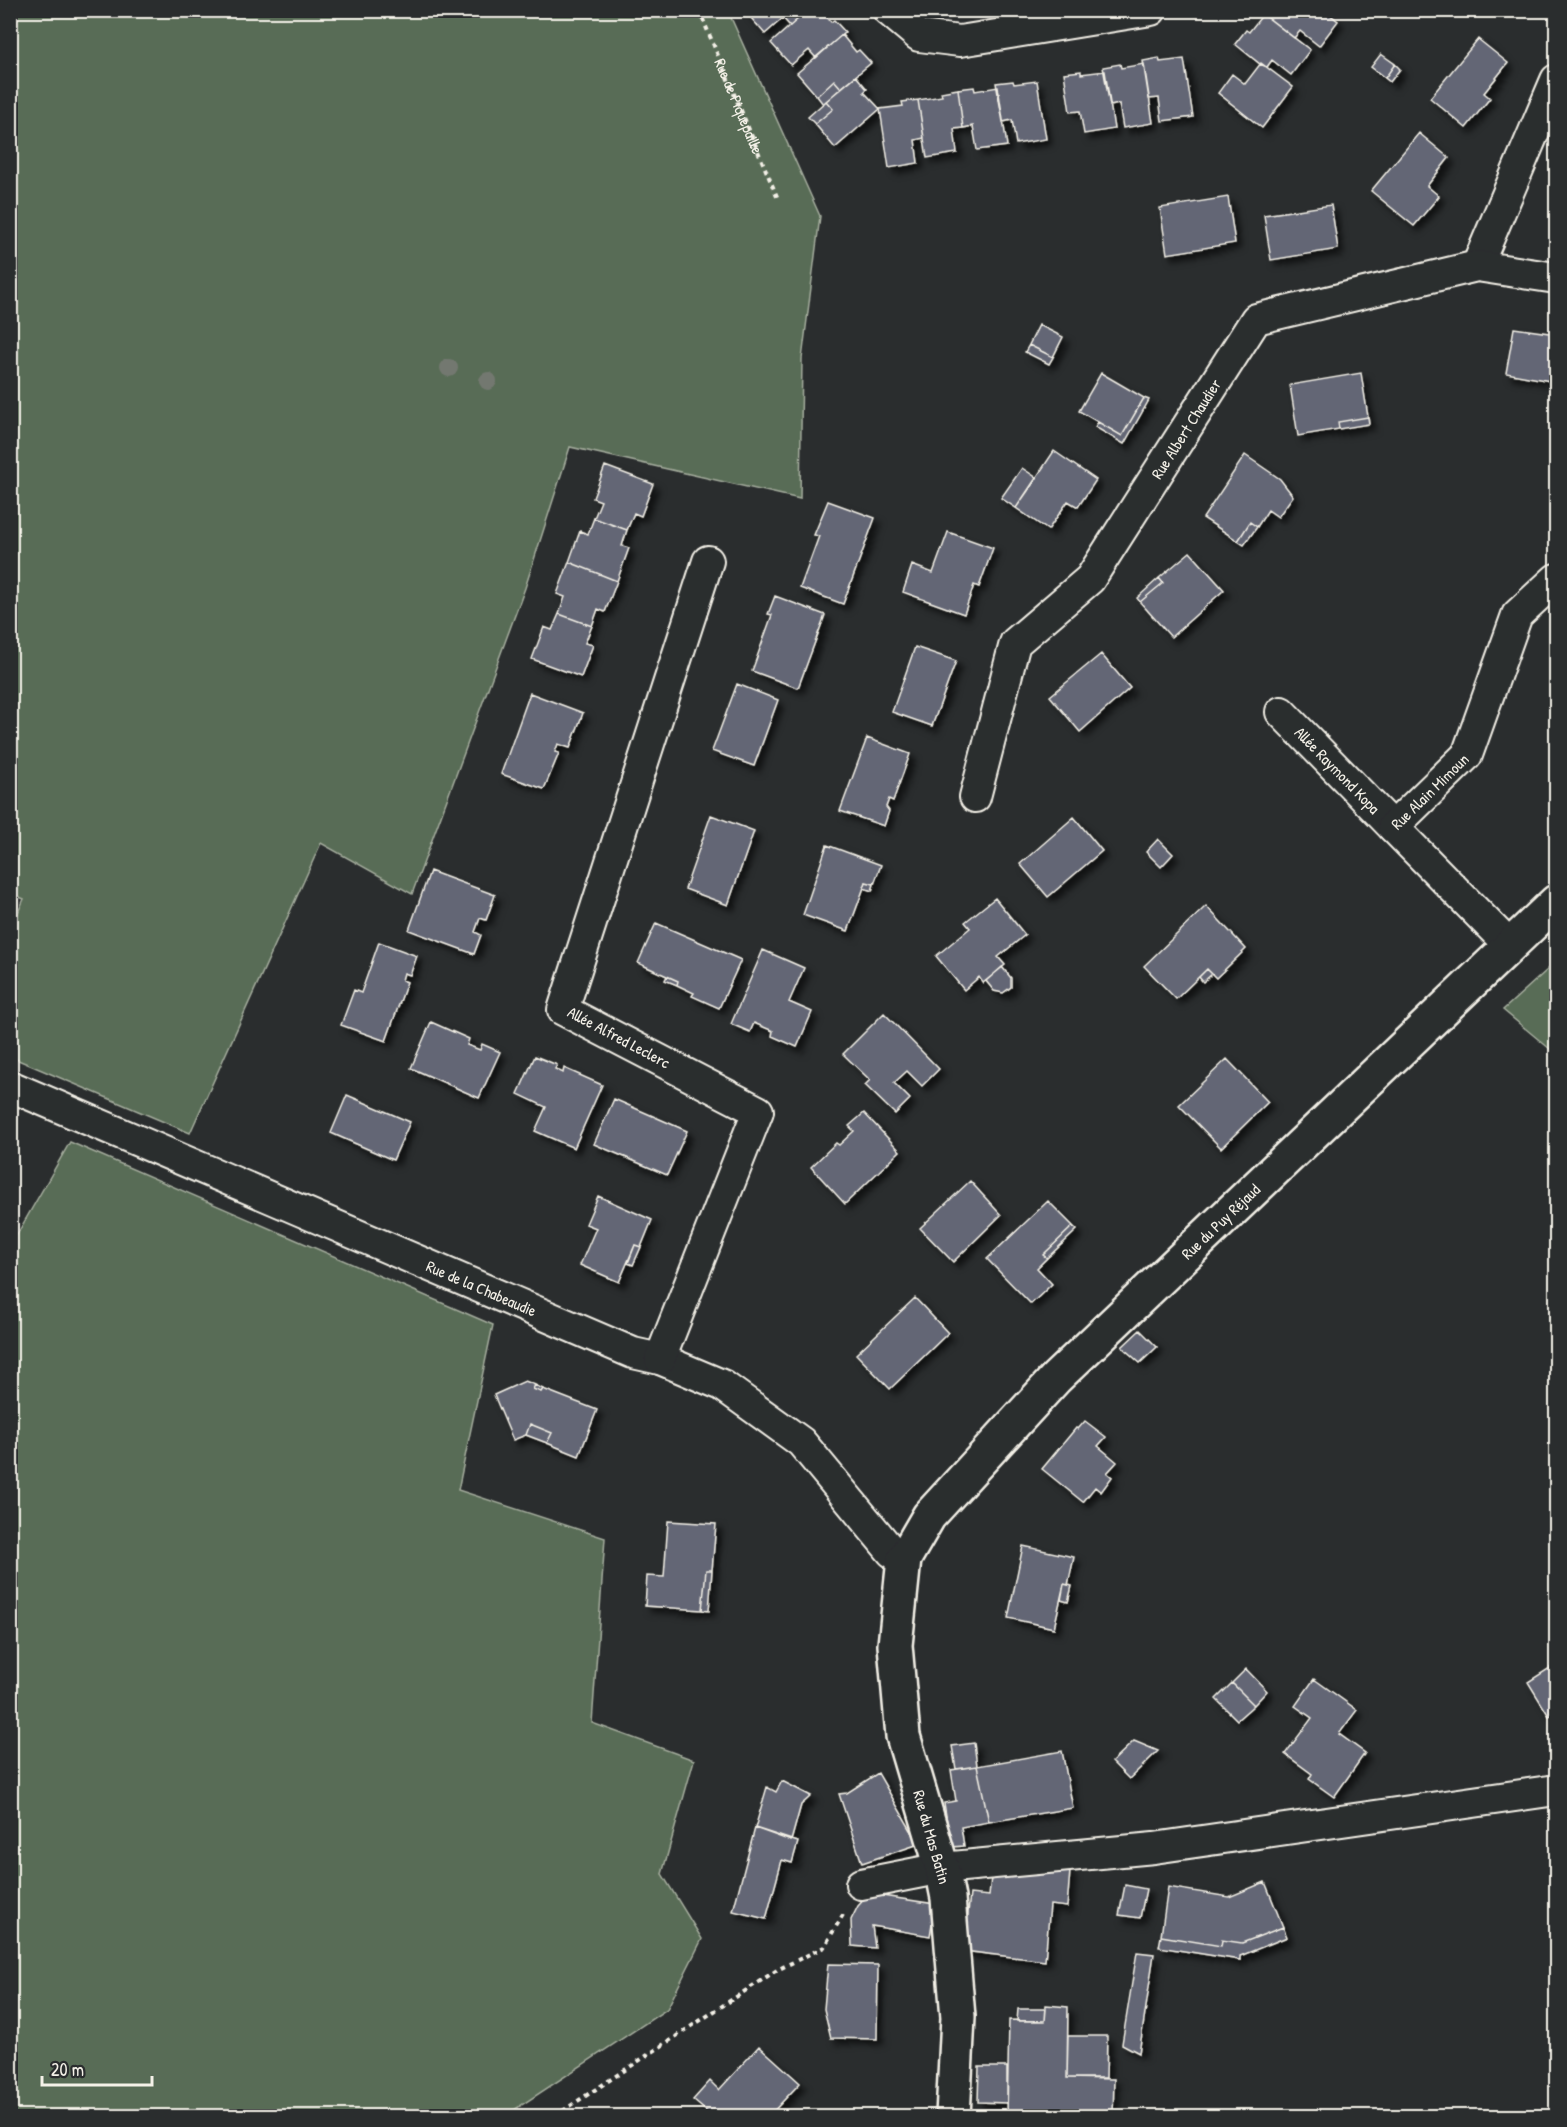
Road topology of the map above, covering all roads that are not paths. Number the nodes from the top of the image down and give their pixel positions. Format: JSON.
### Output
{"nodes":[{"id":1,"x":888,"y":10,"type":"edge"},
{"id":2,"x":1151,"y":10,"type":"edge"},
{"id":3,"x":1557,"y":80,"type":"edge"},
{"id":4,"x":1478,"y":266,"type":"junction"},
{"id":5,"x":1557,"y":278,"type":"edge"},
{"id":6,"x":708,"y":561,"type":"dead end"},
{"id":7,"x":1557,"y":579,"type":"edge"},
{"id":8,"x":1281,"y":712,"type":"dead end"},
{"id":9,"x":975,"y":797,"type":"dead end"},
{"id":10,"x":1393,"y":827,"type":"junction"},
{"id":11,"x":1557,"y":902,"type":"edge"},
{"id":12,"x":1510,"y":946,"type":"junction"},
{"id":13,"x":10,"y":1086,"type":"edge"},
{"id":14,"x":660,"y":1359,"type":"junction"},
{"id":15,"x":904,"y":1559,"type":"junction"},
{"id":16,"x":1557,"y":1790,"type":"edge"},
{"id":17,"x":942,"y":1868,"type":"junction"},
{"id":18,"x":861,"y":1884,"type":"road end"},
{"id":19,"x":953,"y":2116,"type":"edge"}],
"edges":[{"from":1,"to":2,"type":"street"},
{"from":3,"to":4,"type":"street"},
{"from":4,"to":5,"type":"street","name":"Rue Albert Chaudier"},
{"from":4,"to":9,"type":"street","name":"Rue Albert Chaudier"},
{"from":6,"to":14,"type":"street","name":"Allée Alfred Leclerc"},
{"from":7,"to":10,"type":"street","name":"Rue Alain Mimoun"},
{"from":8,"to":10,"type":"street","name":"Allée Raymond Kopa"},
{"from":10,"to":12,"type":"street","name":"Rue Alain Mimoun"},
{"from":11,"to":12,"type":"street","name":"Rue du Puy Réjaud"},
{"from":12,"to":15,"type":"street","name":"Rue du Puy Réjaud"},
{"from":13,"to":14,"type":"street","name":"Rue de la Chabeaudie"},
{"from":14,"to":15,"type":"street","name":"Rue de la Chabeaudie"},
{"from":15,"to":17,"type":"street","name":"Rue du Mas Batin"},
{"from":16,"to":17,"type":"street"},
{"from":17,"to":18,"type":"street"},
{"from":17,"to":19,"type":"street","name":"Rue du Mas Batin"}]}
